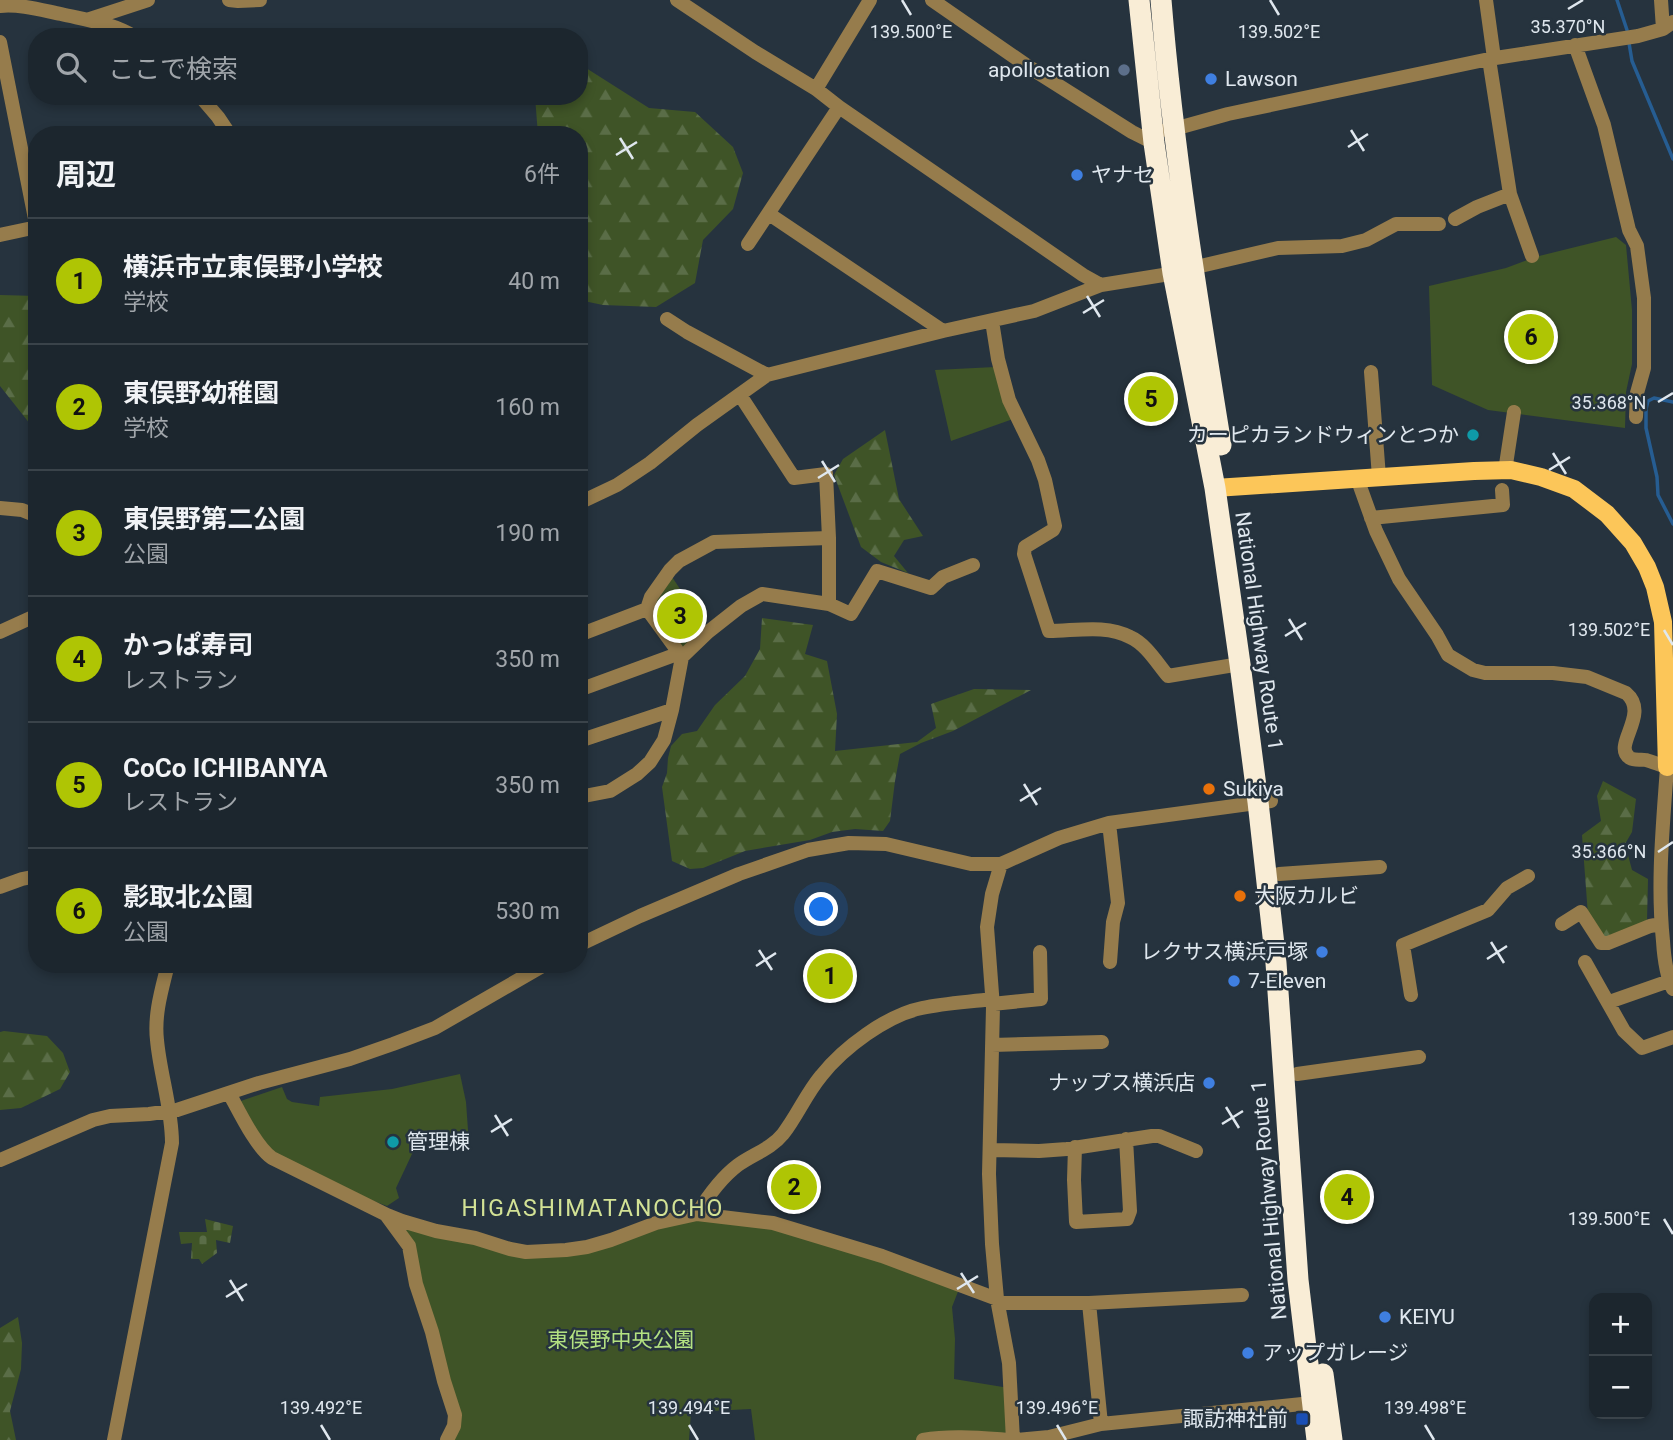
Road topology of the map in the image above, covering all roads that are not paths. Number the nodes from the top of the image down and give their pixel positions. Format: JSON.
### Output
{"nodes":[{"id":1,"x":148,"y":0,"type":"edge"},
{"id":2,"x":229,"y":0,"type":"edge"},
{"id":3,"x":260,"y":0,"type":"edge"},
{"id":4,"x":677,"y":0,"type":"edge"},
{"id":5,"x":870,"y":0,"type":"edge"},
{"id":6,"x":932,"y":0,"type":"edge"},
{"id":7,"x":1139,"y":0,"type":"edge"},
{"id":8,"x":1161,"y":0,"type":"edge"},
{"id":9,"x":1486,"y":0,"type":"edge"},
{"id":10,"x":1661,"y":0,"type":"edge"},
{"id":11,"x":0,"y":6,"type":"edge"},
{"id":12,"x":89,"y":20,"type":"junction"},
{"id":13,"x":1668,"y":26,"type":"edge"},
{"id":14,"x":117,"y":28,"type":"edge"},
{"id":15,"x":0,"y":42,"type":"edge"},
{"id":16,"x":1575,"y":45,"type":"junction"},
{"id":17,"x":1491,"y":58,"type":"junction"},
{"id":18,"x":816,"y":89,"type":"junction"},
{"id":19,"x":208,"y":105,"type":"edge"},
{"id":20,"x":839,"y":107,"type":"junction"},
{"id":21,"x":224,"y":126,"type":"edge"},
{"id":22,"x":1174,"y":129,"type":"junction"},
{"id":23,"x":1153,"y":137,"type":"junction"},
{"id":24,"x":28,"y":182,"type":"edge"},
{"id":25,"x":1510,"y":194,"type":"junction"},
{"id":26,"x":769,"y":214,"type":"junction"},
{"id":27,"x":1455,"y":219,"type":"dead end"},
{"id":28,"x":1439,"y":224,"type":"dead end"},
{"id":29,"x":28,"y":229,"type":"edge"},
{"id":30,"x":0,"y":235,"type":"edge"},
{"id":31,"x":748,"y":244,"type":"dead end"},
{"id":32,"x":1532,"y":256,"type":"dead end"},
{"id":33,"x":1186,"y":271,"type":"junction"},
{"id":34,"x":1101,"y":285,"type":"junction"},
{"id":35,"x":667,"y":319,"type":"dead end"},
{"id":36,"x":992,"y":321,"type":"junction"},
{"id":37,"x":943,"y":331,"type":"junction"},
{"id":38,"x":1371,"y":372,"type":"dead end"},
{"id":39,"x":767,"y":375,"type":"junction"},
{"id":40,"x":740,"y":395,"type":"junction"},
{"id":41,"x":1514,"y":412,"type":"dead end"},
{"id":42,"x":1636,"y":417,"type":"dead end"},
{"id":43,"x":1505,"y":471,"type":"junction"},
{"id":44,"x":1379,"y":477,"type":"junction"},
{"id":45,"x":1357,"y":478,"type":"junction"},
{"id":46,"x":1221,"y":488,"type":"junction"},
{"id":47,"x":1502,"y":490,"type":"dead end"},
{"id":48,"x":588,"y":499,"type":"edge"},
{"id":49,"x":0,"y":508,"type":"edge"},
{"id":50,"x":28,"y":512,"type":"edge"},
{"id":51,"x":1371,"y":518,"type":"junction"},
{"id":52,"x":829,"y":538,"type":"junction"},
{"id":53,"x":973,"y":565,"type":"dead end"},
{"id":54,"x":829,"y":604,"type":"junction"},
{"id":55,"x":647,"y":609,"type":"junction"},
{"id":56,"x":28,"y":619,"type":"edge"},
{"id":57,"x":0,"y":632,"type":"edge"},
{"id":58,"x":588,"y":632,"type":"edge"},
{"id":59,"x":681,"y":655,"type":"junction"},
{"id":60,"x":1240,"y":664,"type":"junction"},
{"id":61,"x":588,"y":687,"type":"edge"},
{"id":62,"x":672,"y":710,"type":"junction"},
{"id":63,"x":588,"y":738,"type":"edge"},
{"id":64,"x":1671,"y":768,"type":"edge"},
{"id":65,"x":588,"y":794,"type":"edge"},
{"id":66,"x":1264,"y":802,"type":"junction"},
{"id":67,"x":1109,"y":823,"type":"junction"},
{"id":68,"x":1001,"y":864,"type":"junction"},
{"id":69,"x":1380,"y":867,"type":"dead end"},
{"id":70,"x":1279,"y":874,"type":"junction"},
{"id":71,"x":1528,"y":876,"type":"dead end"},
{"id":72,"x":28,"y":878,"type":"edge"},
{"id":73,"x":0,"y":887,"type":"edge"},
{"id":74,"x":1562,"y":924,"type":"dead end"},
{"id":75,"x":1661,"y":924,"type":"junction"},
{"id":76,"x":588,"y":941,"type":"edge"},
{"id":77,"x":1040,"y":952,"type":"dead end"},
{"id":78,"x":1110,"y":962,"type":"dead end"},
{"id":79,"x":1585,"y":962,"type":"dead end"},
{"id":80,"x":166,"y":973,"type":"edge"},
{"id":81,"x":530,"y":973,"type":"edge"},
{"id":82,"x":1671,"y":985,"type":"edge"},
{"id":83,"x":1411,"y":995,"type":"dead end"},
{"id":84,"x":992,"y":1001,"type":"junction"},
{"id":85,"x":1609,"y":1002,"type":"junction"},
{"id":86,"x":1673,"y":1037,"type":"edge"},
{"id":87,"x":1102,"y":1042,"type":"dead end"},
{"id":88,"x":992,"y":1045,"type":"junction"},
{"id":89,"x":1419,"y":1057,"type":"dead end"},
{"id":90,"x":1297,"y":1074,"type":"junction"},
{"id":91,"x":229,"y":1093,"type":"junction"},
{"id":92,"x":170,"y":1111,"type":"junction"},
{"id":93,"x":1126,"y":1139,"type":"junction"},
{"id":94,"x":1075,"y":1147,"type":"junction"},
{"id":95,"x":990,"y":1150,"type":"junction"},
{"id":96,"x":1196,"y":1151,"type":"dead end"},
{"id":97,"x":0,"y":1160,"type":"edge"},
{"id":98,"x":697,"y":1214,"type":"junction"},
{"id":99,"x":387,"y":1215,"type":"junction"},
{"id":100,"x":1242,"y":1295,"type":"dead end"},
{"id":101,"x":997,"y":1301,"type":"junction"},
{"id":102,"x":1089,"y":1303,"type":"junction"},
{"id":103,"x":1312,"y":1403,"type":"junction"},
{"id":104,"x":1101,"y":1424,"type":"junction"},
{"id":105,"x":1085,"y":1434,"type":"edge"},
{"id":106,"x":114,"y":1440,"type":"edge"},
{"id":107,"x":447,"y":1440,"type":"edge"},
{"id":108,"x":923,"y":1440,"type":"edge"},
{"id":109,"x":1013,"y":1440,"type":"edge"},
{"id":110,"x":1317,"y":1440,"type":"edge"},
{"id":111,"x":1332,"y":1440,"type":"edge"}],
"edges":[{"from":1,"to":12,"type":"street"},
{"from":2,"to":3,"type":"street"},
{"from":4,"to":18,"type":"street"},
{"from":5,"to":18,"type":"street"},
{"from":6,"to":23,"type":"street"},
{"from":7,"to":23,"type":"highway","name":"National Highway Route 1"},
{"from":8,"to":22,"type":"highway","name":"National Highway Route 1"},
{"from":9,"to":17,"type":"street"},
{"from":10,"to":13,"type":"street"},
{"from":11,"to":12,"type":"street"},
{"from":12,"to":14,"type":"street"},
{"from":13,"to":16,"type":"street"},
{"from":15,"to":24,"type":"street"},
{"from":16,"to":17,"type":"street"},
{"from":16,"to":42,"type":"street"},
{"from":17,"to":22,"type":"street"},
{"from":17,"to":25,"type":"street"},
{"from":18,"to":20,"type":"street"},
{"from":19,"to":21,"type":"street"},
{"from":20,"to":26,"type":"street"},
{"from":20,"to":34,"type":"street"},
{"from":22,"to":23,"type":"street"},
{"from":22,"to":33,"type":"highway","name":"National Highway Route 1"},
{"from":23,"to":33,"type":"highway","name":"National Highway Route 1"},
{"from":25,"to":27,"type":"street"},
{"from":25,"to":32,"type":"street"},
{"from":26,"to":31,"type":"street"},
{"from":26,"to":37,"type":"street"},
{"from":28,"to":33,"type":"street"},
{"from":29,"to":30,"type":"street"},
{"from":33,"to":34,"type":"street"},
{"from":33,"to":46,"type":"highway","name":"National Highway Route 1"},
{"from":34,"to":36,"type":"street"},
{"from":35,"to":39,"type":"street"},
{"from":36,"to":37,"type":"street"},
{"from":36,"to":60,"type":"street"},
{"from":37,"to":39,"type":"street"},
{"from":38,"to":44,"type":"street"},
{"from":39,"to":40,"type":"street"},
{"from":40,"to":48,"type":"street"},
{"from":40,"to":52,"type":"street"},
{"from":41,"to":43,"type":"street"},
{"from":43,"to":44,"type":"main road"},
{"from":43,"to":64,"type":"main road"},
{"from":44,"to":45,"type":"main road"},
{"from":45,"to":46,"type":"main road"},
{"from":45,"to":51,"type":"street"},
{"from":46,"to":60,"type":"highway","name":"National Highway Route 1"},
{"from":46,"to":66,"type":"highway","name":"National Highway Route 1"},
{"from":47,"to":51,"type":"street"},
{"from":49,"to":50,"type":"street"},
{"from":51,"to":64,"type":"street"},
{"from":52,"to":54,"type":"street"},
{"from":52,"to":55,"type":"street"},
{"from":53,"to":54,"type":"street"},
{"from":54,"to":59,"type":"street"},
{"from":55,"to":58,"type":"street"},
{"from":55,"to":59,"type":"street"},
{"from":56,"to":57,"type":"street"},
{"from":59,"to":61,"type":"street"},
{"from":59,"to":62,"type":"street"},
{"from":60,"to":66,"type":"highway","name":"National Highway Route 1"},
{"from":62,"to":63,"type":"street"},
{"from":62,"to":65,"type":"street"},
{"from":64,"to":75,"type":"street"},
{"from":66,"to":67,"type":"street"},
{"from":66,"to":70,"type":"highway","name":"National Highway Route 1"},
{"from":66,"to":103,"type":"highway","name":"National Highway Route 1"},
{"from":67,"to":68,"type":"street"},
{"from":67,"to":78,"type":"street"},
{"from":68,"to":76,"type":"street"},
{"from":68,"to":84,"type":"street"},
{"from":69,"to":70,"type":"street"},
{"from":70,"to":90,"type":"highway","name":"National Highway Route 1"},
{"from":71,"to":83,"type":"street"},
{"from":72,"to":73,"type":"street"},
{"from":74,"to":75,"type":"street"},
{"from":75,"to":82,"type":"street"},
{"from":77,"to":84,"type":"street"},
{"from":79,"to":85,"type":"street"},
{"from":80,"to":92,"type":"street"},
{"from":81,"to":91,"type":"street"},
{"from":82,"to":85,"type":"street"},
{"from":84,"to":88,"type":"street"},
{"from":84,"to":98,"type":"street"},
{"from":85,"to":86,"type":"street"},
{"from":87,"to":88,"type":"street"},
{"from":88,"to":95,"type":"street"},
{"from":89,"to":90,"type":"street"},
{"from":90,"to":111,"type":"highway","name":"National Highway Route 1"},
{"from":91,"to":92,"type":"street"},
{"from":91,"to":99,"type":"street"},
{"from":92,"to":97,"type":"street"},
{"from":92,"to":106,"type":"street"},
{"from":93,"to":94,"type":"street"},
{"from":93,"to":94,"type":"street"},
{"from":93,"to":96,"type":"street"},
{"from":94,"to":95,"type":"street"},
{"from":95,"to":101,"type":"street"},
{"from":98,"to":99,"type":"street"},
{"from":98,"to":101,"type":"street"},
{"from":99,"to":107,"type":"street"},
{"from":100,"to":102,"type":"street"},
{"from":101,"to":102,"type":"street"},
{"from":101,"to":109,"type":"street"},
{"from":102,"to":104,"type":"street"},
{"from":103,"to":104,"type":"street"},
{"from":103,"to":110,"type":"highway","name":"National Highway Route 1"},
{"from":104,"to":105,"type":"street"},
{"from":105,"to":109,"type":"street"},
{"from":108,"to":109,"type":"street"}]}
